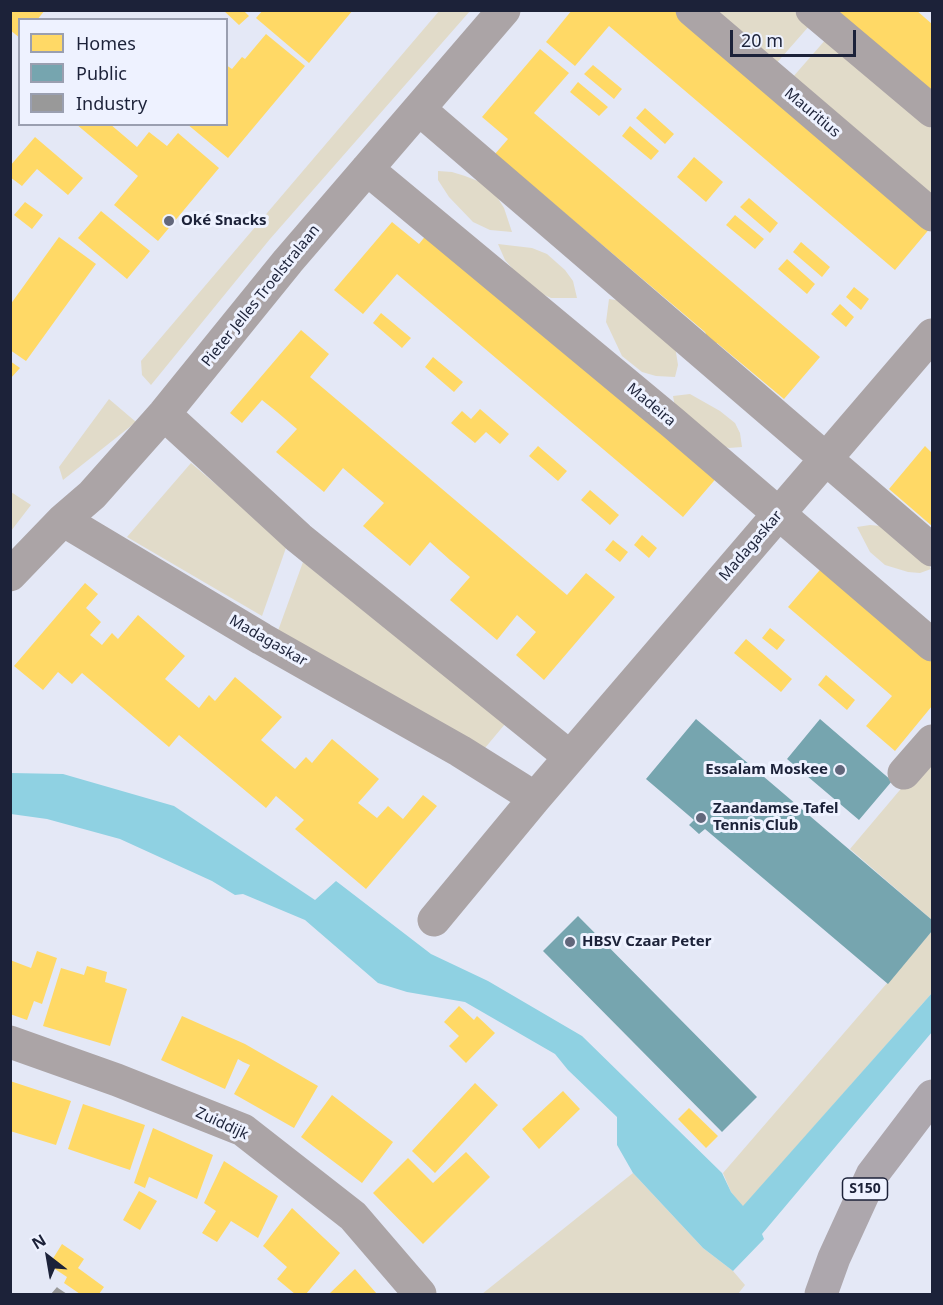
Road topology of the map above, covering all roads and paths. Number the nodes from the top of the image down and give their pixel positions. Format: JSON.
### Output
{"nodes":[{"id":1,"x":504,"y":10,"type":"edge"},
{"id":2,"x":692,"y":10,"type":"edge"},
{"id":3,"x":812,"y":10,"type":"edge"},
{"id":4,"x":419,"y":109,"type":"junction"},
{"id":5,"x":933,"y":111,"type":"edge"},
{"id":6,"x":368,"y":169,"type":"junction"},
{"id":7,"x":933,"y":215,"type":"edge"},
{"id":8,"x":933,"y":335,"type":"edge"},
{"id":9,"x":164,"y":414,"type":"junction"},
{"id":10,"x":826,"y":459,"type":"junction"},
{"id":11,"x":778,"y":514,"type":"junction"},
{"id":12,"x":63,"y":520,"type":"junction"},
{"id":13,"x":933,"y":550,"type":"edge"},
{"id":14,"x":10,"y":575,"type":"edge"},
{"id":15,"x":933,"y":645,"type":"edge"},
{"id":16,"x":933,"y":741,"type":"edge"},
{"id":17,"x":570,"y":757,"type":"junction"},
{"id":18,"x":904,"y":773,"type":"dead end"},
{"id":19,"x":535,"y":798,"type":"junction"},
{"id":20,"x":434,"y":920,"type":"dead end"},
{"id":21,"x":10,"y":1042,"type":"edge"},
{"id":22,"x":933,"y":1096,"type":"edge"},
{"id":23,"x":420,"y":1294,"type":"edge"},
{"id":24,"x":821,"y":1294,"type":"edge"}],
"edges":[{"from":1,"to":4,"type":"street","name":"Pieter Jelles Troelstralaan"},
{"from":2,"to":7,"type":"street","name":"Mauritius"},
{"from":3,"to":5,"type":"street"},
{"from":4,"to":6,"type":"street","name":"Pieter Jelles Troelstralaan"},
{"from":4,"to":10,"type":"street"},
{"from":6,"to":9,"type":"street","name":"Pieter Jelles Troelstralaan"},
{"from":6,"to":11,"type":"street","name":"Madeira"},
{"from":8,"to":10,"type":"street","name":"Madagaskar"},
{"from":9,"to":12,"type":"street","name":"Pieter Jelles Troelstralaan"},
{"from":9,"to":17,"type":"street"},
{"from":10,"to":11,"type":"street","name":"Madagaskar"},
{"from":10,"to":13,"type":"street"},
{"from":11,"to":15,"type":"street","name":"Madeira"},
{"from":11,"to":17,"type":"street","name":"Madagaskar"},
{"from":12,"to":14,"type":"street","name":"Pieter Jelles Troelstralaan"},
{"from":12,"to":19,"type":"street","name":"Madagaskar"},
{"from":16,"to":18,"type":"street"},
{"from":17,"to":19,"type":"street","name":"Madagaskar"},
{"from":19,"to":20,"type":"street","name":"Madagaskar"},
{"from":21,"to":23,"type":"street","name":"Zuiddijk"},
{"from":22,"to":24,"type":"main road","number":"S150"}]}
